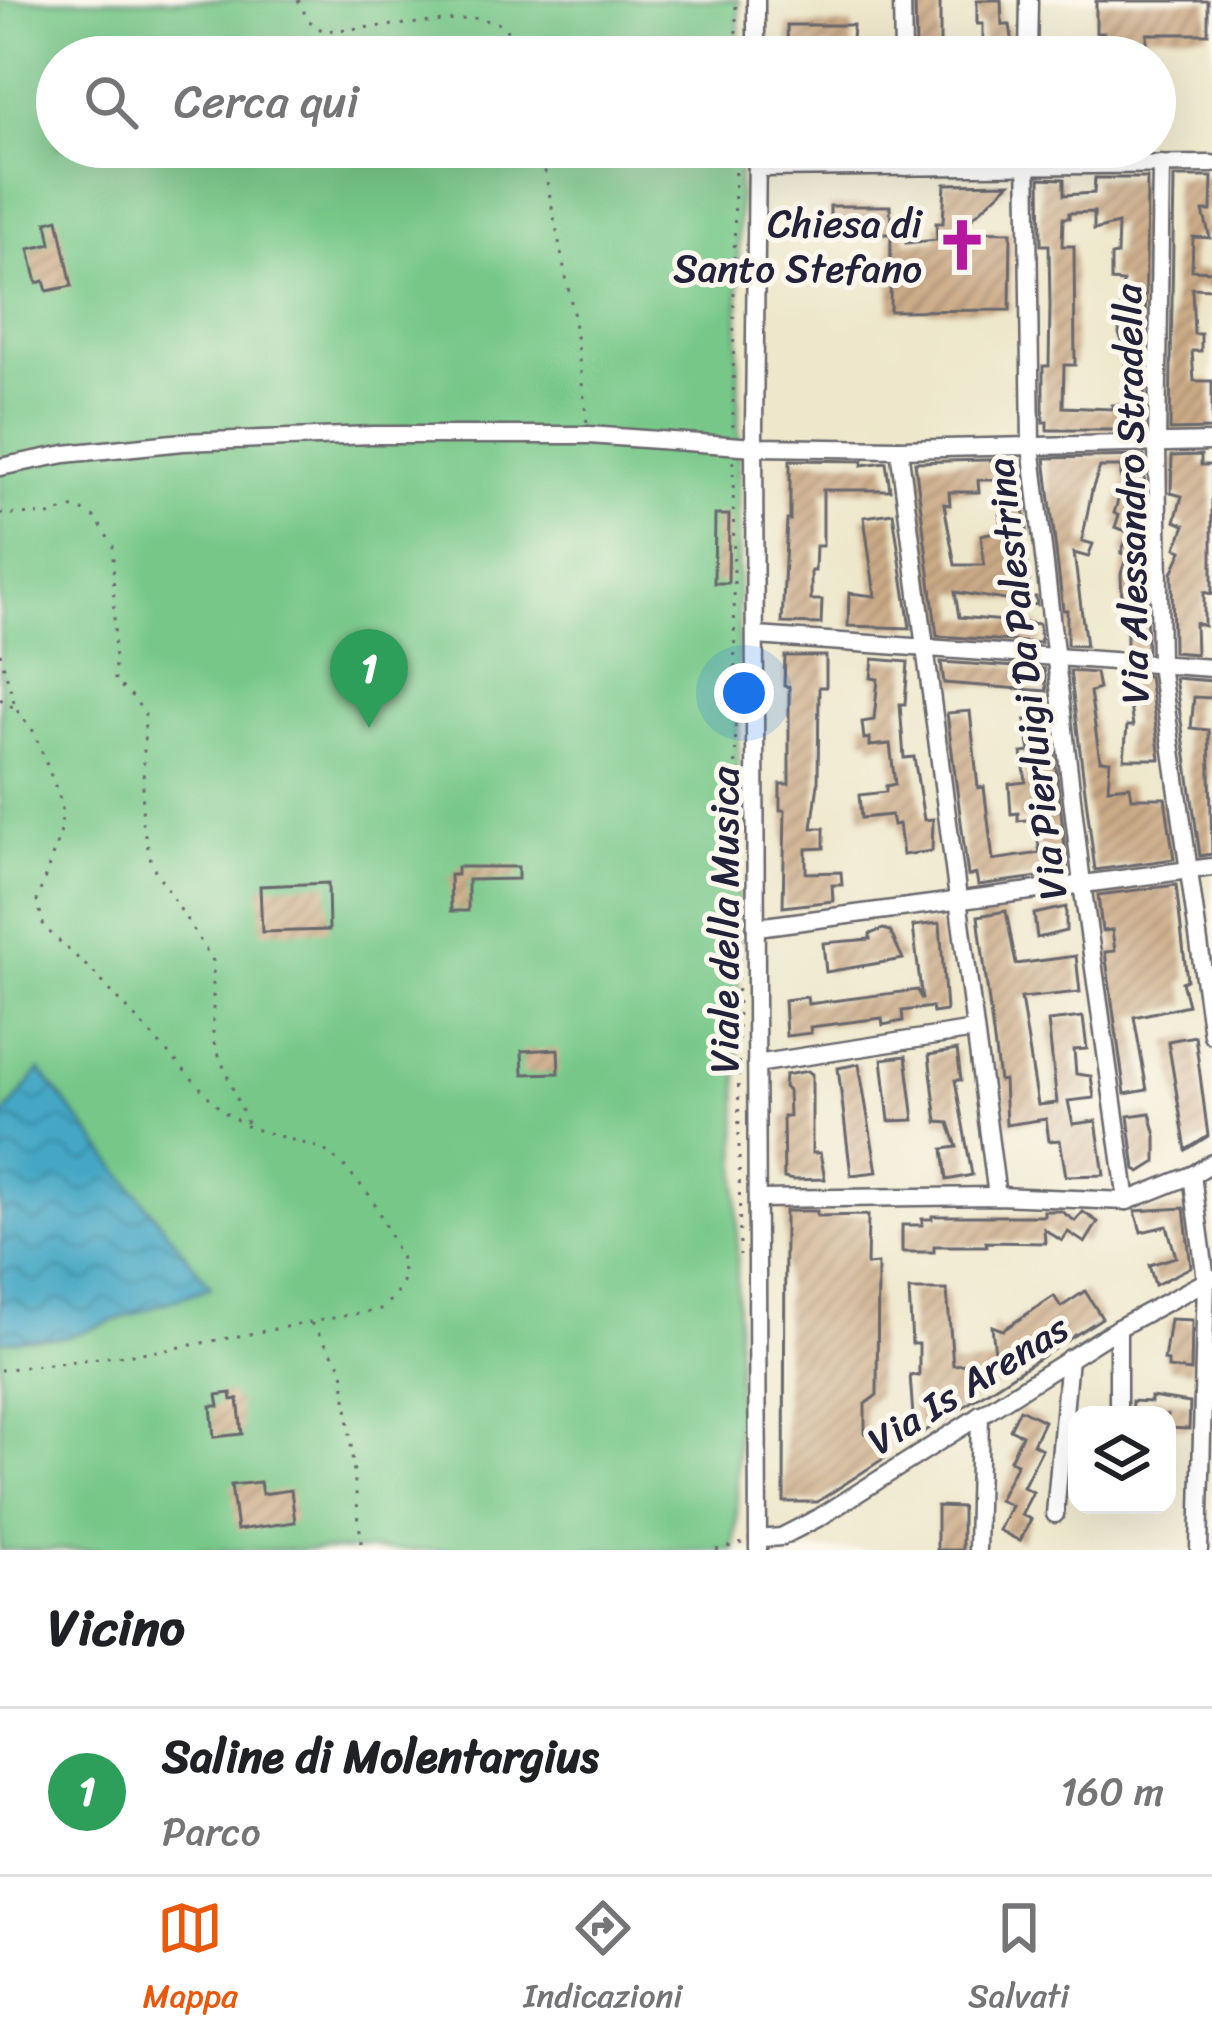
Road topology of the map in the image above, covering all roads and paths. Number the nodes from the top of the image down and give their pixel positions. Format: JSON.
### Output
{"nodes":[{"id":1,"x":298,"y":0,"type":"edge"},
{"id":2,"x":736,"y":0,"type":"edge"},
{"id":3,"x":756,"y":0,"type":"edge"},
{"id":4,"x":902,"y":0,"type":"edge"},
{"id":5,"x":1029,"y":0,"type":"edge"},
{"id":6,"x":509,"y":36,"type":"edge"},
{"id":7,"x":736,"y":36,"type":"edge"},
{"id":8,"x":756,"y":36,"type":"edge"},
{"id":9,"x":903,"y":36,"type":"edge"},
{"id":10,"x":1028,"y":36,"type":"edge"},
{"id":11,"x":1176,"y":164,"type":"edge"},
{"id":12,"x":1212,"y":164,"type":"edge"},
{"id":13,"x":544,"y":168,"type":"edge"},
{"id":14,"x":735,"y":168,"type":"edge"},
{"id":15,"x":758,"y":168,"type":"edge"},
{"id":16,"x":1027,"y":168,"type":"edge"},
{"id":17,"x":1161,"y":168,"type":"edge"},
{"id":18,"x":589,"y":435,"type":"junction"},
{"id":19,"x":1212,"y":442,"type":"edge"},
{"id":20,"x":1157,"y":443,"type":"junction"},
{"id":21,"x":733,"y":445,"type":"junction"},
{"id":22,"x":1031,"y":445,"type":"junction"},
{"id":23,"x":755,"y":447,"type":"junction"},
{"id":24,"x":899,"y":449,"type":"junction"},
{"id":25,"x":0,"y":467,"type":"edge"},
{"id":26,"x":0,"y":514,"type":"edge"},
{"id":27,"x":757,"y":636,"type":"junction"},
{"id":28,"x":928,"y":649,"type":"junction"},
{"id":29,"x":0,"y":653,"type":"edge"},
{"id":30,"x":1055,"y":657,"type":"junction"},
{"id":31,"x":1160,"y":665,"type":"junction"},
{"id":32,"x":1212,"y":668,"type":"edge"},
{"id":33,"x":0,"y":699,"type":"edge"},
{"id":34,"x":16,"y":709,"type":"junction"},
{"id":35,"x":1212,"y":867,"type":"edge"},
{"id":36,"x":1187,"y":871,"type":"junction"},
{"id":37,"x":1082,"y":884,"type":"junction"},
{"id":38,"x":958,"y":901,"type":"junction"},
{"id":39,"x":757,"y":928,"type":"junction"},
{"id":40,"x":974,"y":1030,"type":"junction"},
{"id":41,"x":1212,"y":1035,"type":"edge"},
{"id":42,"x":756,"y":1064,"type":"junction"},
{"id":43,"x":248,"y":1127,"type":"junction"},
{"id":44,"x":1212,"y":1163,"type":"edge"},
{"id":45,"x":1192,"y":1175,"type":"junction"},
{"id":46,"x":997,"y":1196,"type":"junction"},
{"id":47,"x":758,"y":1198,"type":"junction"},
{"id":48,"x":1127,"y":1202,"type":"junction"},
{"id":49,"x":740,"y":1256,"type":"dead end"},
{"id":50,"x":1209,"y":1279,"type":"edge"},
{"id":51,"x":310,"y":1321,"type":"junction"},
{"id":52,"x":1118,"y":1328,"type":"junction"},
{"id":53,"x":1069,"y":1358,"type":"junction"},
{"id":54,"x":0,"y":1370,"type":"edge"},
{"id":55,"x":1118,"y":1406,"type":"edge"},
{"id":56,"x":980,"y":1414,"type":"junction"},
{"id":57,"x":1055,"y":1514,"type":"dead end"},
{"id":58,"x":750,"y":1546,"type":"edge"},
{"id":59,"x":362,"y":1550,"type":"edge"},
{"id":60,"x":716,"y":1550,"type":"edge"},
{"id":61,"x":977,"y":1550,"type":"edge"},
{"id":62,"x":1199,"y":1550,"type":"edge"}],
"edges":[{"from":1,"to":6,"type":"path"},
{"from":2,"to":7,"type":"path"},
{"from":3,"to":8,"type":"street"},
{"from":4,"to":9,"type":"street"},
{"from":5,"to":10,"type":"street"},
{"from":11,"to":12,"type":"street"},
{"from":13,"to":18,"type":"path"},
{"from":14,"to":21,"type":"path"},
{"from":15,"to":23,"type":"street","name":"Viale della Musica"},
{"from":16,"to":22,"type":"street","name":"Via Pierluigi Da Palestrina"},
{"from":17,"to":20,"type":"street","name":"Via Alessandro Stradella"},
{"from":18,"to":21,"type":"street"},
{"from":18,"to":25,"type":"street"},
{"from":19,"to":20,"type":"street"},
{"from":20,"to":22,"type":"street"},
{"from":20,"to":31,"type":"street","name":"Via Alessandro Stradella"},
{"from":21,"to":23,"type":"street"},
{"from":21,"to":49,"type":"path"},
{"from":22,"to":24,"type":"street"},
{"from":22,"to":30,"type":"street","name":"Via Pierluigi Da Palestrina"},
{"from":23,"to":24,"type":"street"},
{"from":23,"to":27,"type":"street","name":"Viale della Musica"},
{"from":24,"to":28,"type":"street"},
{"from":26,"to":43,"type":"path"},
{"from":27,"to":28,"type":"street"},
{"from":27,"to":39,"type":"street","name":"Viale della Musica"},
{"from":28,"to":30,"type":"street"},
{"from":28,"to":38,"type":"street"},
{"from":29,"to":34,"type":"path"},
{"from":30,"to":31,"type":"street"},
{"from":30,"to":37,"type":"street","name":"Via Pierluigi Da Palestrina"},
{"from":31,"to":32,"type":"street"},
{"from":31,"to":36,"type":"street","name":"Via Alessandro Stradella"},
{"from":33,"to":34,"type":"path"},
{"from":34,"to":43,"type":"path"},
{"from":35,"to":36,"type":"street"},
{"from":36,"to":37,"type":"street"},
{"from":36,"to":41,"type":"street","name":"Via Alessandro Stradella"},
{"from":37,"to":38,"type":"street"},
{"from":37,"to":48,"type":"street","name":"Via Pierluigi Da Palestrina"},
{"from":38,"to":39,"type":"street"},
{"from":38,"to":40,"type":"street"},
{"from":39,"to":42,"type":"street","name":"Viale della Musica"},
{"from":40,"to":42,"type":"street"},
{"from":40,"to":46,"type":"street"},
{"from":42,"to":47,"type":"street","name":"Viale della Musica"},
{"from":43,"to":51,"type":"path"},
{"from":44,"to":45,"type":"street"},
{"from":45,"to":48,"type":"street"},
{"from":45,"to":50,"type":"street"},
{"from":46,"to":47,"type":"street"},
{"from":46,"to":48,"type":"street"},
{"from":47,"to":58,"type":"street","name":"Viale della Musica"},
{"from":50,"to":52,"type":"street","name":"Via Is Arenas"},
{"from":50,"to":62,"type":"street"},
{"from":51,"to":54,"type":"path"},
{"from":51,"to":59,"type":"path"},
{"from":52,"to":53,"type":"street","name":"Via Is Arenas"},
{"from":52,"to":55,"type":"street"},
{"from":53,"to":56,"type":"street","name":"Via Is Arenas"},
{"from":53,"to":57,"type":"street"},
{"from":56,"to":58,"type":"street","name":"Via Is Arenas"},
{"from":56,"to":61,"type":"street"},
{"from":58,"to":60,"type":"path"}]}
